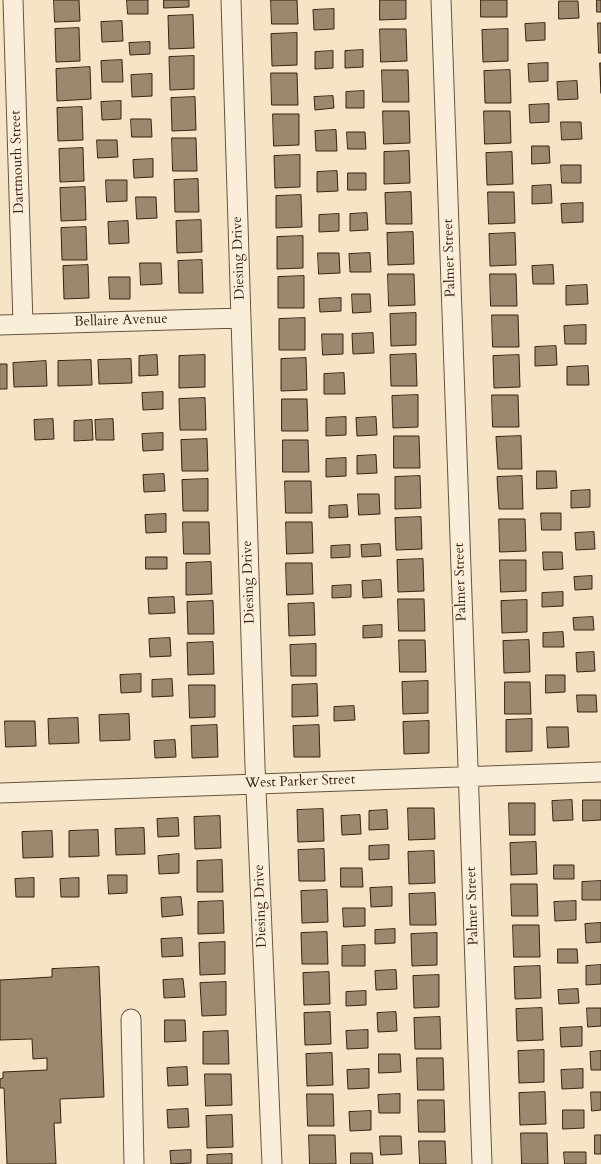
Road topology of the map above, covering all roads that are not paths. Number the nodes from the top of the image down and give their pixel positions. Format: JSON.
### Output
{"nodes":[{"id":1,"x":13,"y":0,"type":"edge"},
{"id":2,"x":231,"y":0,"type":"edge"},
{"id":3,"x":441,"y":0,"type":"edge"},
{"id":4,"x":7,"y":62,"type":"edge"},
{"id":5,"x":241,"y":318,"type":"junction"},
{"id":6,"x":24,"y":324,"type":"junction"},
{"id":7,"x":0,"y":325,"type":"edge"},
{"id":8,"x":601,"y":772,"type":"edge"},
{"id":9,"x":468,"y":777,"type":"junction"},
{"id":10,"x":256,"y":784,"type":"junction"},
{"id":11,"x":0,"y":793,"type":"edge"},
{"id":12,"x":131,"y":1019,"type":"dead end"},
{"id":13,"x":134,"y":1164,"type":"edge"},
{"id":14,"x":272,"y":1164,"type":"edge"},
{"id":15,"x":482,"y":1164,"type":"edge"}],
"edges":[{"from":1,"to":4,"type":"street","name":"Dartmouth Street"},
{"from":2,"to":5,"type":"street","name":"Diesing Drive"},
{"from":3,"to":9,"type":"street","name":"Palmer Street"},
{"from":4,"to":6,"type":"street","name":"Dartmouth Street"},
{"from":5,"to":6,"type":"street","name":"Bellaire Avenue"},
{"from":5,"to":10,"type":"street","name":"Diesing Drive"},
{"from":6,"to":7,"type":"street","name":"Bellaire Avenue"},
{"from":8,"to":9,"type":"street","name":"West Parker Street"},
{"from":9,"to":10,"type":"street","name":"West Parker Street"},
{"from":9,"to":15,"type":"street","name":"Palmer Street"},
{"from":10,"to":11,"type":"street","name":"West Parker Street"},
{"from":10,"to":14,"type":"street","name":"Diesing Drive"},
{"from":12,"to":13,"type":"street"}]}
